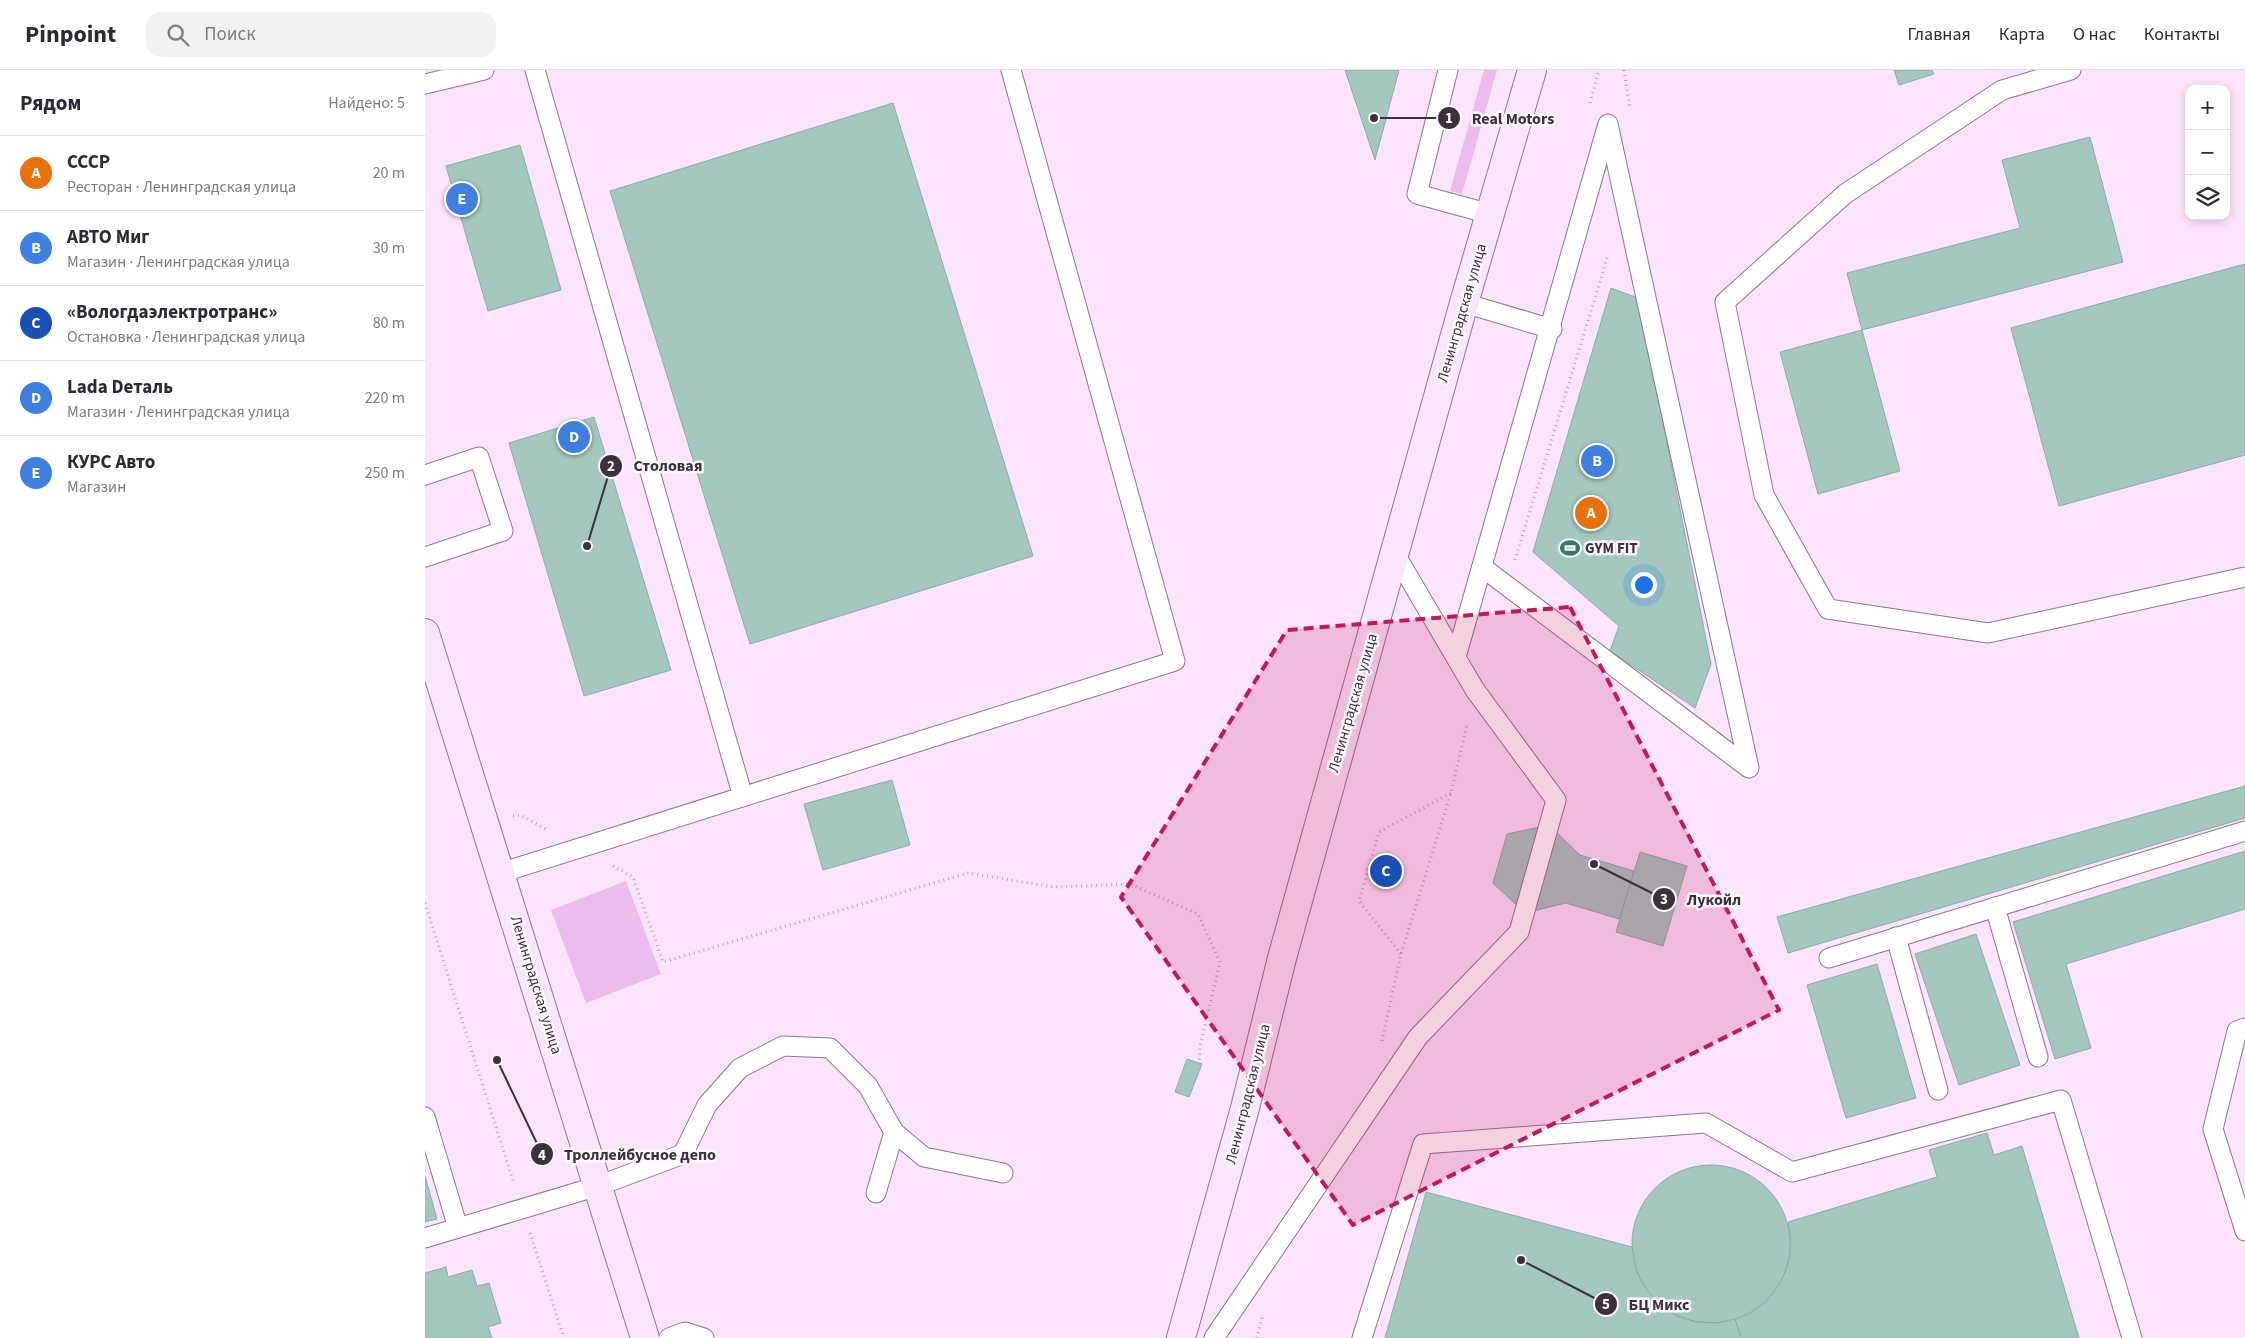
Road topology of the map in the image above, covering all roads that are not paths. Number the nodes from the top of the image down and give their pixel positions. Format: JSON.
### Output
{"nodes":[{"id":1,"x":485,"y":70,"type":"edge"},
{"id":2,"x":535,"y":70,"type":"edge"},
{"id":3,"x":1011,"y":70,"type":"edge"},
{"id":4,"x":1448,"y":70,"type":"edge"},
{"id":5,"x":1532,"y":70,"type":"edge"},
{"id":6,"x":2071,"y":70,"type":"edge"},
{"id":7,"x":425,"y":84,"type":"edge"},
{"id":8,"x":1490,"y":214,"type":"junction"},
{"id":9,"x":1464,"y":302,"type":"junction"},
{"id":10,"x":1551,"y":329,"type":"junction"},
{"id":11,"x":425,"y":475,"type":"edge"},
{"id":12,"x":1395,"y":554,"type":"junction"},
{"id":13,"x":425,"y":557,"type":"edge"},
{"id":14,"x":1482,"y":567,"type":"junction"},
{"id":15,"x":2245,"y":577,"type":"edge"},
{"id":16,"x":427,"y":647,"type":"edge"},
{"id":17,"x":1456,"y":657,"type":"junction"},
{"id":18,"x":743,"y":797,"type":"junction"},
{"id":19,"x":2245,"y":831,"type":"edge"},
{"id":20,"x":500,"y":873,"type":"junction"},
{"id":21,"x":1995,"y":907,"type":"junction"},
{"id":22,"x":1896,"y":937,"type":"junction"},
{"id":23,"x":1829,"y":958,"type":"dead end"},
{"id":24,"x":2245,"y":1028,"type":"edge"},
{"id":25,"x":2038,"y":1057,"type":"dead end"},
{"id":26,"x":1938,"y":1090,"type":"dead end"},
{"id":27,"x":425,"y":1117,"type":"edge"},
{"id":28,"x":894,"y":1132,"type":"junction"},
{"id":29,"x":1003,"y":1173,"type":"dead end"},
{"id":30,"x":598,"y":1186,"type":"junction"},
{"id":31,"x":876,"y":1193,"type":"dead end"},
{"id":32,"x":458,"y":1228,"type":"junction"},
{"id":33,"x":2245,"y":1231,"type":"edge"},
{"id":34,"x":425,"y":1238,"type":"edge"},
{"id":35,"x":645,"y":1338,"type":"edge"},
{"id":36,"x":669,"y":1338,"type":"edge"},
{"id":37,"x":704,"y":1338,"type":"edge"},
{"id":38,"x":1181,"y":1338,"type":"edge"},
{"id":39,"x":1214,"y":1338,"type":"edge"},
{"id":40,"x":1362,"y":1338,"type":"edge"},
{"id":41,"x":2133,"y":1338,"type":"edge"}],
"edges":[{"from":1,"to":7,"type":"lane"},
{"from":2,"to":18,"type":"lane"},
{"from":3,"to":18,"type":"lane"},
{"from":4,"to":8,"type":"lane"},
{"from":5,"to":8,"type":"main road","name":"Ленинградская улица"},
{"from":6,"to":15,"type":"lane"},
{"from":8,"to":9,"type":"main road","name":"Ленинградская улица"},
{"from":9,"to":10,"type":"lane"},
{"from":9,"to":12,"type":"main road","name":"Ленинградская улица"},
{"from":10,"to":14,"type":"lane"},
{"from":10,"to":14,"type":"lane"},
{"from":11,"to":13,"type":"lane"},
{"from":12,"to":17,"type":"lane"},
{"from":12,"to":38,"type":"main road","name":"Ленинградская улица"},
{"from":14,"to":17,"type":"lane"},
{"from":16,"to":20,"type":"main road","name":"Ленинградская улица"},
{"from":17,"to":39,"type":"lane"},
{"from":18,"to":20,"type":"lane"},
{"from":19,"to":21,"type":"lane"},
{"from":20,"to":30,"type":"main road","name":"Ленинградская улица"},
{"from":21,"to":22,"type":"lane"},
{"from":21,"to":25,"type":"lane"},
{"from":22,"to":23,"type":"lane"},
{"from":22,"to":26,"type":"lane"},
{"from":24,"to":33,"type":"lane"},
{"from":27,"to":32,"type":"lane"},
{"from":28,"to":29,"type":"lane"},
{"from":28,"to":30,"type":"lane"},
{"from":28,"to":31,"type":"lane"},
{"from":30,"to":32,"type":"lane"},
{"from":30,"to":35,"type":"main road","name":"Ленинградская улица"},
{"from":32,"to":34,"type":"lane"},
{"from":36,"to":37,"type":"lane"},
{"from":40,"to":41,"type":"lane"}]}
